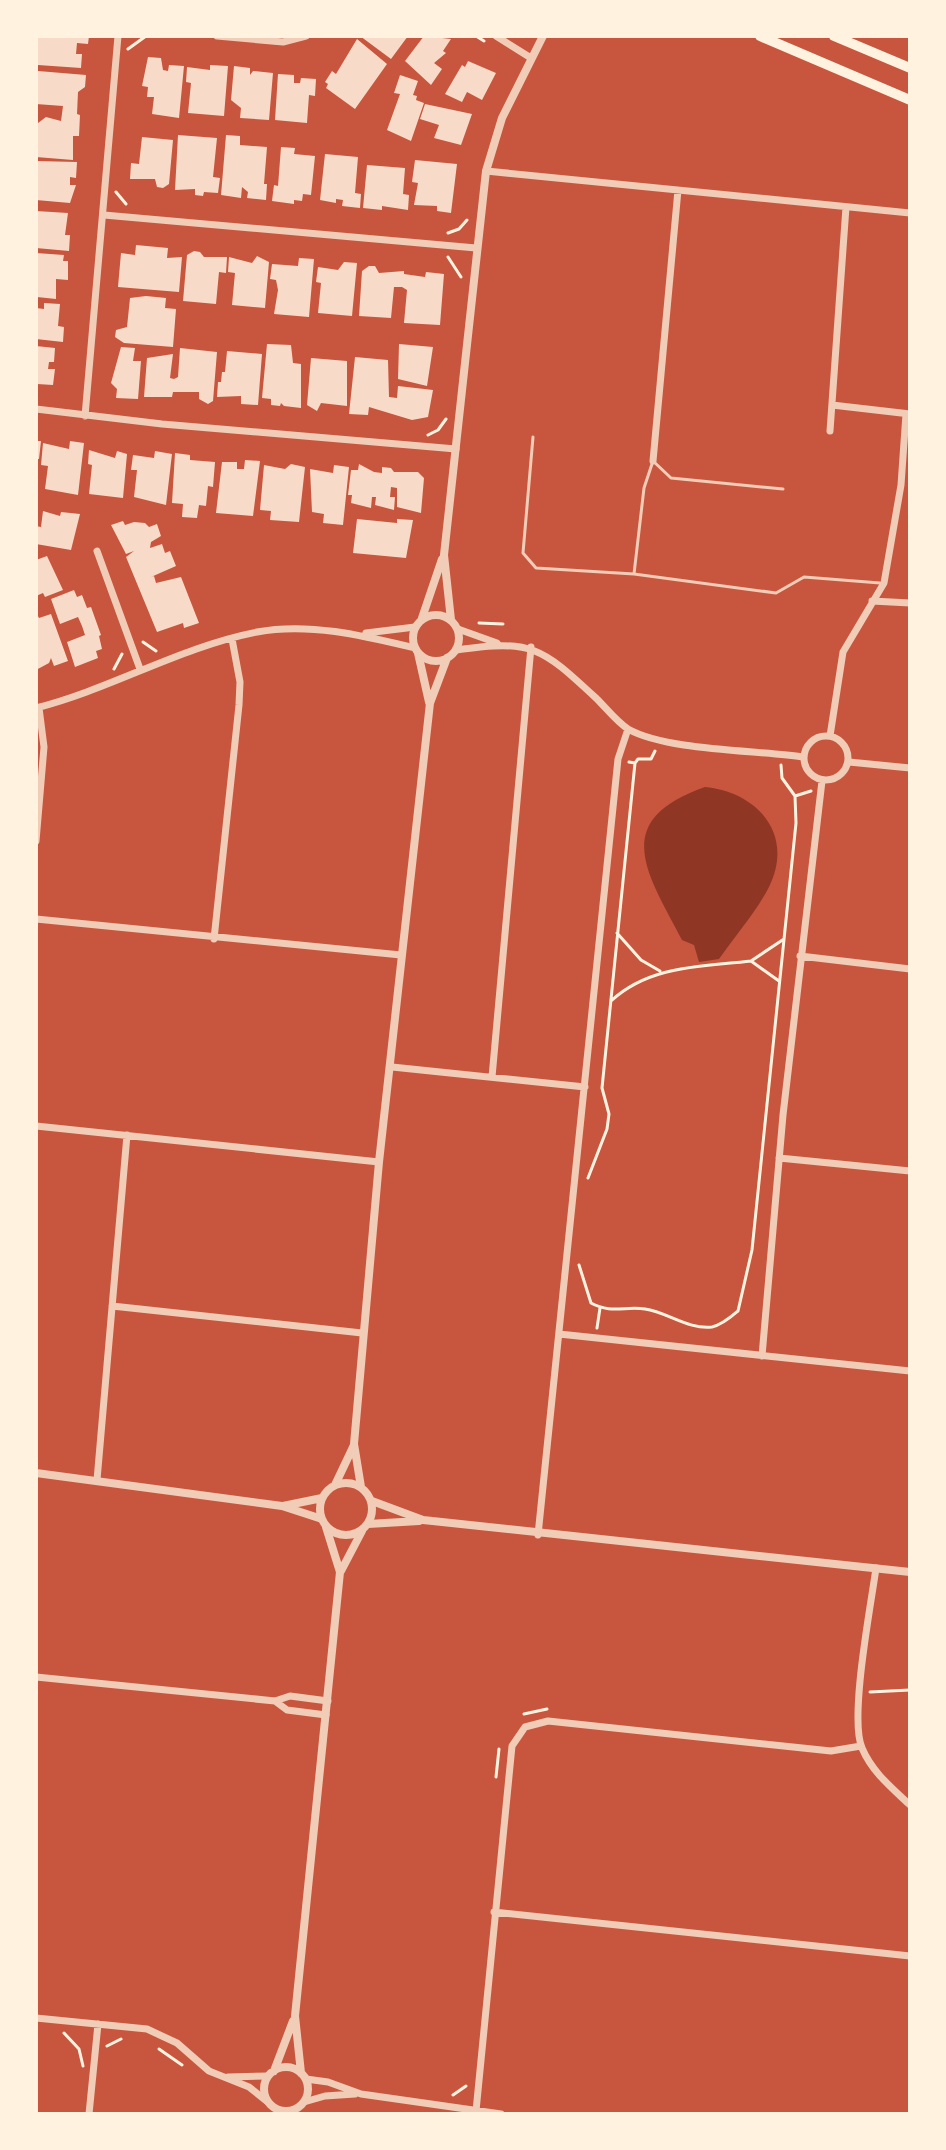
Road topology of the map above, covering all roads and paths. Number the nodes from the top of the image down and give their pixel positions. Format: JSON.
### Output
{"nodes":[{"id":1,"x":118,"y":36,"type":"edge"},
{"id":2,"x":146,"y":36,"type":"edge"},
{"id":3,"x":217,"y":36,"type":"edge"},
{"id":4,"x":306,"y":36,"type":"edge"},
{"id":5,"x":496,"y":36,"type":"edge"},
{"id":6,"x":543,"y":36,"type":"edge"},
{"id":7,"x":760,"y":36,"type":"edge"},
{"id":8,"x":834,"y":36,"type":"edge"},
{"id":9,"x":127,"y":53,"type":"dead end"},
{"id":10,"x":531,"y":58,"type":"junction"},
{"id":11,"x":910,"y":68,"type":"edge"},
{"id":12,"x":910,"y":100,"type":"edge"},
{"id":13,"x":486,"y":171,"type":"junction"},
{"id":14,"x":114,"y":184,"type":"dead end"},
{"id":15,"x":678,"y":190,"type":"junction"},
{"id":16,"x":846,"y":207,"type":"junction"},
{"id":17,"x":910,"y":213,"type":"edge"},
{"id":18,"x":104,"y":215,"type":"junction"},
{"id":19,"x":469,"y":216,"type":"dead end"},
{"id":20,"x":141,"y":218,"type":"junction"},
{"id":21,"x":430,"y":244,"type":"junction"},
{"id":22,"x":476,"y":248,"type":"junction"},
{"id":23,"x":461,"y":281,"type":"dead end"},
{"id":24,"x":832,"y":405,"type":"junction"},
{"id":25,"x":36,"y":409,"type":"edge"},
{"id":26,"x":448,"y":409,"type":"dead end"},
{"id":27,"x":908,"y":414,"type":"edge"},
{"id":28,"x":85,"y":416,"type":"junction"},
{"id":29,"x":830,"y":431,"type":"dead end"},
{"id":30,"x":420,"y":436,"type":"dead end"},
{"id":31,"x":533,"y":437,"type":"dead end"},
{"id":32,"x":456,"y":449,"type":"junction"},
{"id":33,"x":653,"y":461,"type":"junction"},
{"id":34,"x":906,"y":486,"type":"edge"},
{"id":35,"x":783,"y":489,"type":"dead end"},
{"id":36,"x":97,"y":551,"type":"dead end"},
{"id":37,"x":444,"y":555,"type":"junction"},
{"id":38,"x":634,"y":574,"type":"junction"},
{"id":39,"x":884,"y":583,"type":"junction"},
{"id":40,"x":872,"y":601,"type":"junction"},
{"id":41,"x":910,"y":603,"type":"edge"},
{"id":42,"x":451,"y":620,"type":"junction"},
{"id":43,"x":472,"y":621,"type":"dead end"},
{"id":44,"x":419,"y":623,"type":"junction"},
{"id":45,"x":503,"y":624,"type":"dead end"},
{"id":46,"x":458,"y":629,"type":"junction"},
{"id":47,"x":360,"y":634,"type":"junction"},
{"id":48,"x":232,"y":639,"type":"junction"},
{"id":49,"x":499,"y":644,"type":"junction"},
{"id":50,"x":531,"y":647,"type":"junction"},
{"id":51,"x":123,"y":649,"type":"dead end"},
{"id":52,"x":417,"y":650,"type":"junction"},
{"id":53,"x":456,"y":650,"type":"junction"},
{"id":54,"x":447,"y":658,"type":"junction"},
{"id":55,"x":140,"y":669,"type":"junction"},
{"id":56,"x":102,"y":674,"type":"dead end"},
{"id":57,"x":430,"y":703,"type":"junction"},
{"id":58,"x":38,"y":708,"type":"edge"},
{"id":59,"x":628,"y":729,"type":"junction"},
{"id":60,"x":830,"y":736,"type":"junction"},
{"id":61,"x":659,"y":738,"type":"junction"},
{"id":62,"x":780,"y":754,"type":"junction"},
{"id":63,"x":803,"y":757,"type":"junction"},
{"id":64,"x":618,"y":759,"type":"junction"},
{"id":65,"x":849,"y":762,"type":"junction"},
{"id":66,"x":635,"y":763,"type":"junction"},
{"id":67,"x":910,"y":768,"type":"edge"},
{"id":68,"x":822,"y":781,"type":"junction"},
{"id":69,"x":36,"y":841,"type":"edge"},
{"id":70,"x":36,"y":919,"type":"edge"},
{"id":71,"x":617,"y":933,"type":"junction"},
{"id":72,"x":214,"y":939,"type":"junction"},
{"id":73,"x":784,"y":939,"type":"junction"},
{"id":74,"x":401,"y":955,"type":"junction"},
{"id":75,"x":800,"y":956,"type":"junction"},
{"id":76,"x":751,"y":961,"type":"junction"},
{"id":77,"x":910,"y":969,"type":"edge"},
{"id":78,"x":660,"y":971,"type":"junction"},
{"id":79,"x":780,"y":981,"type":"junction"},
{"id":80,"x":611,"y":1001,"type":"junction"},
{"id":81,"x":392,"y":1067,"type":"junction"},
{"id":82,"x":492,"y":1077,"type":"junction"},
{"id":83,"x":585,"y":1087,"type":"junction"},
{"id":84,"x":36,"y":1126,"type":"edge"},
{"id":85,"x":127,"y":1135,"type":"junction"},
{"id":86,"x":779,"y":1158,"type":"junction"},
{"id":87,"x":379,"y":1162,"type":"junction"},
{"id":88,"x":910,"y":1171,"type":"edge"},
{"id":89,"x":587,"y":1183,"type":"dead end"},
{"id":90,"x":578,"y":1259,"type":"dead end"},
{"id":91,"x":112,"y":1306,"type":"junction"},
{"id":92,"x":600,"y":1308,"type":"junction"},
{"id":93,"x":362,"y":1333,"type":"junction"},
{"id":94,"x":559,"y":1334,"type":"junction"},
{"id":95,"x":596,"y":1337,"type":"junction"},
{"id":96,"x":762,"y":1356,"type":"junction"},
{"id":97,"x":910,"y":1371,"type":"edge"},
{"id":98,"x":354,"y":1444,"type":"junction"},
{"id":99,"x":36,"y":1473,"type":"edge"},
{"id":100,"x":97,"y":1480,"type":"junction"},
{"id":101,"x":335,"y":1485,"type":"junction"},
{"id":102,"x":361,"y":1487,"type":"junction"},
{"id":103,"x":322,"y":1498,"type":"junction"},
{"id":104,"x":372,"y":1501,"type":"junction"},
{"id":105,"x":282,"y":1506,"type":"junction"},
{"id":106,"x":423,"y":1520,"type":"junction"},
{"id":107,"x":324,"y":1523,"type":"junction"},
{"id":108,"x":365,"y":1528,"type":"junction"},
{"id":109,"x":538,"y":1535,"type":"junction"},
{"id":110,"x":876,"y":1568,"type":"junction"},
{"id":111,"x":340,"y":1572,"type":"junction"},
{"id":112,"x":910,"y":1572,"type":"edge"},
{"id":113,"x":36,"y":1677,"type":"edge"},
{"id":114,"x":910,"y":1690,"type":"edge"},
{"id":115,"x":861,"y":1693,"type":"junction"},
{"id":116,"x":275,"y":1701,"type":"junction"},
{"id":117,"x":328,"y":1701,"type":"junction"},
{"id":118,"x":558,"y":1710,"type":"dead end"},
{"id":119,"x":326,"y":1715,"type":"junction"},
{"id":120,"x":523,"y":1715,"type":"dead end"},
{"id":121,"x":501,"y":1744,"type":"dead end"},
{"id":122,"x":861,"y":1746,"type":"junction"},
{"id":123,"x":495,"y":1783,"type":"dead end"},
{"id":124,"x":910,"y":1805,"type":"edge"},
{"id":125,"x":494,"y":1912,"type":"junction"},
{"id":126,"x":910,"y":1956,"type":"edge"},
{"id":127,"x":295,"y":2016,"type":"junction"},
{"id":128,"x":36,"y":2018,"type":"edge"},
{"id":129,"x":98,"y":2024,"type":"junction"},
{"id":130,"x":59,"y":2031,"type":"dead end"},
{"id":131,"x":124,"y":2038,"type":"dead end"},
{"id":132,"x":147,"y":2043,"type":"dead end"},
{"id":133,"x":185,"y":2067,"type":"dead end"},
{"id":134,"x":94,"y":2068,"type":"junction"},
{"id":135,"x":271,"y":2073,"type":"junction"},
{"id":136,"x":304,"y":2076,"type":"junction"},
{"id":137,"x":226,"y":2077,"type":"junction"},
{"id":138,"x":469,"y":2081,"type":"dead end"},
{"id":139,"x":361,"y":2094,"type":"junction"},
{"id":140,"x":304,"y":2102,"type":"junction"},
{"id":141,"x":434,"y":2105,"type":"junction"},
{"id":142,"x":273,"y":2108,"type":"edge"},
{"id":143,"x":476,"y":2111,"type":"junction"},
{"id":144,"x":294,"y":2112,"type":"edge"},
{"id":145,"x":89,"y":2114,"type":"edge"},
{"id":146,"x":501,"y":2114,"type":"edge"}],
"edges":[{"from":1,"to":18,"type":"street"},
{"from":2,"to":9,"type":"path"},
{"from":3,"to":4,"type":"street"},
{"from":5,"to":10,"type":"street"},
{"from":6,"to":10,"type":"street"},
{"from":7,"to":12,"type":"main road"},
{"from":8,"to":11,"type":"main road"},
{"from":10,"to":13,"type":"street"},
{"from":13,"to":15,"type":"street"},
{"from":13,"to":22,"type":"street"},
{"from":14,"to":20,"type":"path"},
{"from":15,"to":16,"type":"street"},
{"from":15,"to":33,"type":"street"},
{"from":16,"to":17,"type":"street"},
{"from":16,"to":24,"type":"street"},
{"from":18,"to":20,"type":"street"},
{"from":18,"to":28,"type":"street"},
{"from":19,"to":21,"type":"path"},
{"from":20,"to":21,"type":"street"},
{"from":21,"to":22,"type":"street"},
{"from":21,"to":23,"type":"path"},
{"from":22,"to":32,"type":"street"},
{"from":24,"to":27,"type":"street"},
{"from":24,"to":29,"type":"street"},
{"from":25,"to":28,"type":"street"},
{"from":26,"to":30,"type":"path"},
{"from":27,"to":34,"type":"street"},
{"from":28,"to":32,"type":"street"},
{"from":31,"to":38,"type":"lane"},
{"from":32,"to":37,"type":"street"},
{"from":33,"to":35,"type":"lane"},
{"from":33,"to":38,"type":"lane"},
{"from":34,"to":39,"type":"street"},
{"from":36,"to":55,"type":"street"},
{"from":37,"to":42,"type":"street"},
{"from":37,"to":44,"type":"street"},
{"from":38,"to":39,"type":"lane"},
{"from":39,"to":40,"type":"street"},
{"from":40,"to":41,"type":"street"},
{"from":40,"to":60,"type":"street"},
{"from":42,"to":44,"type":"street"},
{"from":42,"to":46,"type":"street"},
{"from":43,"to":45,"type":"path"},
{"from":44,"to":47,"type":"street"},
{"from":44,"to":52,"type":"street"},
{"from":46,"to":49,"type":"street"},
{"from":46,"to":53,"type":"street"},
{"from":47,"to":48,"type":"street"},
{"from":47,"to":52,"type":"street"},
{"from":48,"to":55,"type":"street"},
{"from":48,"to":72,"type":"street"},
{"from":49,"to":50,"type":"street"},
{"from":49,"to":53,"type":"street"},
{"from":50,"to":59,"type":"street"},
{"from":50,"to":82,"type":"street"},
{"from":51,"to":56,"type":"path"},
{"from":52,"to":54,"type":"street"},
{"from":52,"to":57,"type":"street"},
{"from":53,"to":54,"type":"street"},
{"from":54,"to":57,"type":"street"},
{"from":55,"to":58,"type":"street"},
{"from":57,"to":74,"type":"street"},
{"from":58,"to":69,"type":"street"},
{"from":59,"to":61,"type":"street"},
{"from":59,"to":64,"type":"street"},
{"from":60,"to":63,"type":"street"},
{"from":60,"to":65,"type":"street"},
{"from":61,"to":62,"type":"street"},
{"from":61,"to":66,"type":"path"},
{"from":62,"to":63,"type":"street"},
{"from":62,"to":73,"type":"path"},
{"from":63,"to":68,"type":"street"},
{"from":64,"to":66,"type":"path"},
{"from":64,"to":83,"type":"street"},
{"from":65,"to":67,"type":"street"},
{"from":65,"to":68,"type":"street"},
{"from":66,"to":71,"type":"path"},
{"from":68,"to":75,"type":"street"},
{"from":70,"to":72,"type":"street"},
{"from":71,"to":78,"type":"path"},
{"from":71,"to":80,"type":"path"},
{"from":72,"to":74,"type":"street"},
{"from":73,"to":76,"type":"path"},
{"from":73,"to":79,"type":"path"},
{"from":74,"to":81,"type":"street"},
{"from":75,"to":77,"type":"street"},
{"from":75,"to":86,"type":"street"},
{"from":76,"to":78,"type":"path"},
{"from":76,"to":79,"type":"path"},
{"from":78,"to":80,"type":"path"},
{"from":79,"to":92,"type":"path"},
{"from":80,"to":89,"type":"path"},
{"from":81,"to":82,"type":"street"},
{"from":81,"to":87,"type":"street"},
{"from":82,"to":83,"type":"street"},
{"from":83,"to":94,"type":"street"},
{"from":84,"to":85,"type":"street"},
{"from":85,"to":87,"type":"street"},
{"from":85,"to":91,"type":"street"},
{"from":86,"to":88,"type":"street"},
{"from":86,"to":96,"type":"street"},
{"from":87,"to":93,"type":"street"},
{"from":90,"to":92,"type":"path"},
{"from":91,"to":93,"type":"street"},
{"from":91,"to":100,"type":"street"},
{"from":92,"to":95,"type":"path"},
{"from":93,"to":98,"type":"street"},
{"from":94,"to":95,"type":"street"},
{"from":94,"to":109,"type":"street"},
{"from":95,"to":96,"type":"street"},
{"from":96,"to":97,"type":"street"},
{"from":98,"to":101,"type":"street"},
{"from":98,"to":102,"type":"street"},
{"from":99,"to":100,"type":"street"},
{"from":100,"to":105,"type":"street"},
{"from":101,"to":102,"type":"street"},
{"from":101,"to":103,"type":"street"},
{"from":102,"to":104,"type":"street"},
{"from":103,"to":105,"type":"street"},
{"from":103,"to":107,"type":"street"},
{"from":104,"to":106,"type":"street"},
{"from":104,"to":108,"type":"street"},
{"from":105,"to":107,"type":"street"},
{"from":106,"to":108,"type":"street"},
{"from":106,"to":109,"type":"street"},
{"from":107,"to":108,"type":"street"},
{"from":107,"to":111,"type":"street"},
{"from":108,"to":111,"type":"street"},
{"from":109,"to":110,"type":"street"},
{"from":110,"to":112,"type":"street"},
{"from":110,"to":115,"type":"street"},
{"from":111,"to":117,"type":"street"},
{"from":113,"to":116,"type":"street"},
{"from":114,"to":115,"type":"path"},
{"from":115,"to":122,"type":"street"},
{"from":116,"to":117,"type":"street"},
{"from":116,"to":119,"type":"street"},
{"from":117,"to":119,"type":"street"},
{"from":118,"to":120,"type":"path"},
{"from":119,"to":127,"type":"street"},
{"from":121,"to":123,"type":"path"},
{"from":122,"to":124,"type":"street"},
{"from":122,"to":125,"type":"street"},
{"from":125,"to":126,"type":"street"},
{"from":125,"to":143,"type":"street"},
{"from":127,"to":135,"type":"street"},
{"from":127,"to":136,"type":"street"},
{"from":128,"to":129,"type":"street"},
{"from":129,"to":134,"type":"street"},
{"from":129,"to":137,"type":"street"},
{"from":130,"to":134,"type":"path"},
{"from":131,"to":134,"type":"path"},
{"from":132,"to":133,"type":"path"},
{"from":134,"to":145,"type":"street"},
{"from":135,"to":136,"type":"street"},
{"from":135,"to":137,"type":"street"},
{"from":135,"to":142,"type":"street"},
{"from":136,"to":139,"type":"street"},
{"from":136,"to":140,"type":"street"},
{"from":137,"to":142,"type":"street"},
{"from":138,"to":141,"type":"path"},
{"from":139,"to":140,"type":"street"},
{"from":139,"to":141,"type":"street"},
{"from":140,"to":144,"type":"street"},
{"from":141,"to":143,"type":"street"},
{"from":142,"to":144,"type":"street"},
{"from":143,"to":146,"type":"street"}]}
